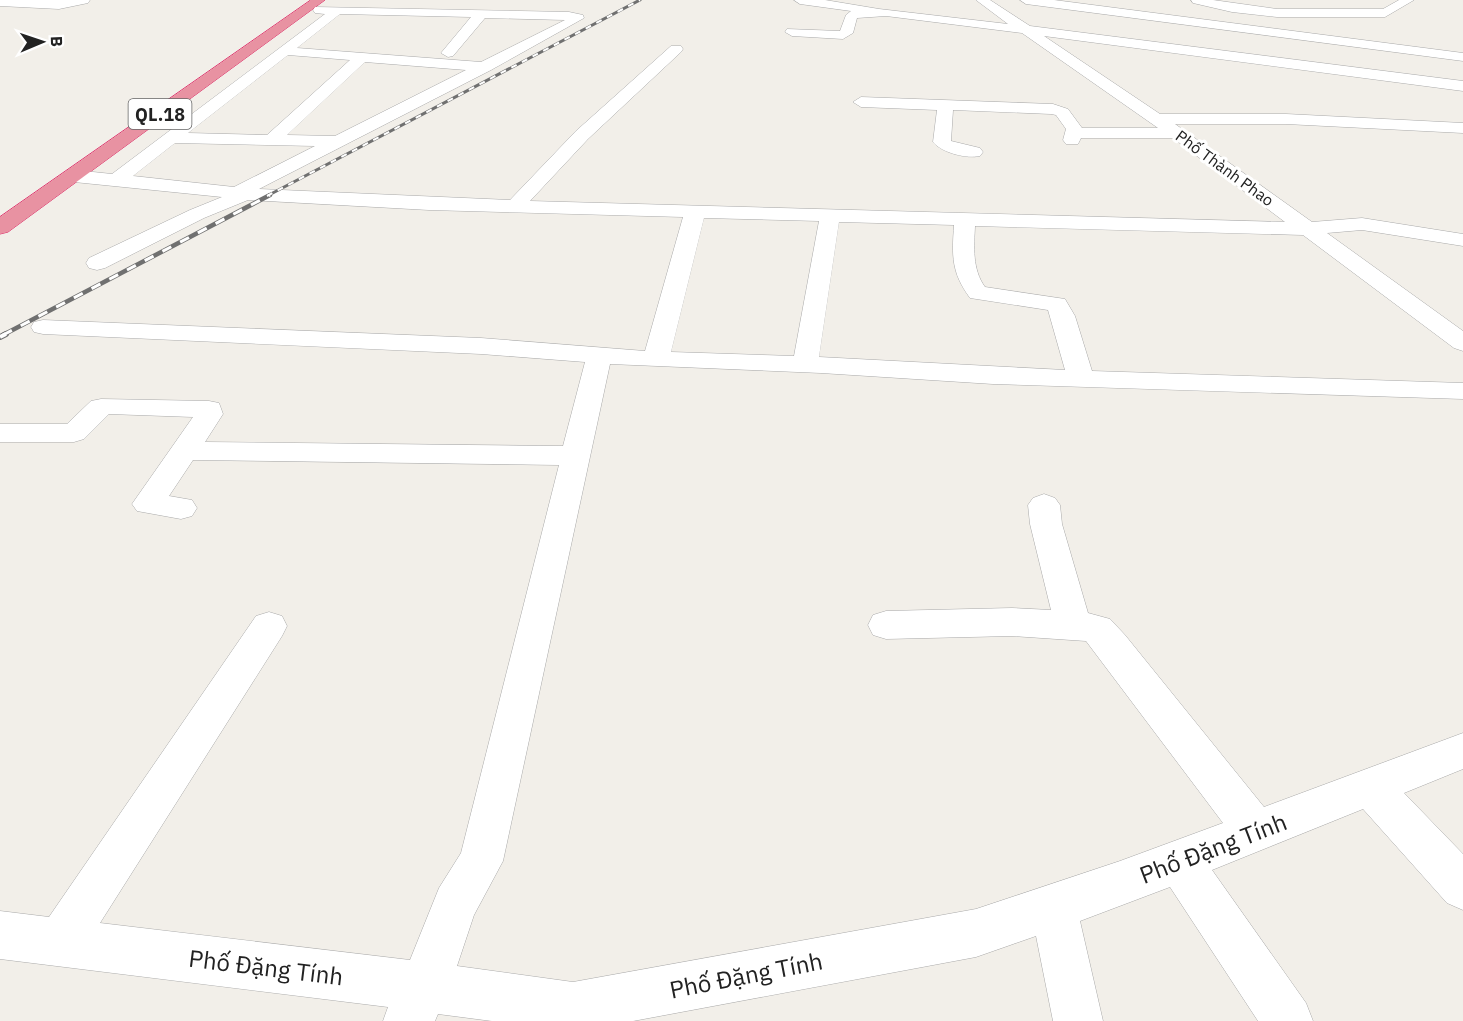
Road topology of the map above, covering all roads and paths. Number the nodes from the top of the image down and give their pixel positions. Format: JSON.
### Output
{"nodes":[{"id":1,"x":84,"y":0,"type":"edge"},
{"id":2,"x":800,"y":0,"type":"edge"},
{"id":3,"x":982,"y":0,"type":"edge"},
{"id":4,"x":1026,"y":0,"type":"edge"},
{"id":5,"x":1197,"y":0,"type":"edge"},
{"id":6,"x":1408,"y":0,"type":"edge"},
{"id":7,"x":0,"y":2,"type":"edge"},
{"id":8,"x":312,"y":5,"type":"edge"},
{"id":9,"x":967,"y":8,"type":"dead end"},
{"id":10,"x":338,"y":10,"type":"junction"},
{"id":11,"x":411,"y":12,"type":"junction"},
{"id":12,"x":881,"y":12,"type":"junction"},
{"id":13,"x":481,"y":14,"type":"junction"},
{"id":14,"x":1002,"y":14,"type":"junction"},
{"id":15,"x":1029,"y":25,"type":"junction"},
{"id":16,"x":395,"y":26,"type":"dead end"},
{"id":17,"x":466,"y":32,"type":"junction"},
{"id":18,"x":488,"y":32,"type":"dead end"},
{"id":19,"x":521,"y":32,"type":"dead end"},
{"id":20,"x":555,"y":32,"type":"junction"},
{"id":21,"x":792,"y":32,"type":"dead end"},
{"id":22,"x":1222,"y":40,"type":"dead end"},
{"id":23,"x":676,"y":49,"type":"dead end"},
{"id":24,"x":285,"y":51,"type":"junction"},
{"id":25,"x":448,"y":53,"type":"dead end"},
{"id":26,"x":362,"y":57,"type":"junction"},
{"id":27,"x":1463,"y":57,"type":"edge"},
{"id":28,"x":487,"y":67,"type":"junction"},
{"id":29,"x":1463,"y":69,"type":"edge"},
{"id":30,"x":1463,"y":86,"type":"edge"},
{"id":31,"x":861,"y":102,"type":"dead end"},
{"id":32,"x":945,"y":105,"type":"junction"},
{"id":33,"x":1156,"y":119,"type":"junction"},
{"id":34,"x":1463,"y":128,"type":"edge"},
{"id":35,"x":1177,"y":133,"type":"junction"},
{"id":36,"x":171,"y":138,"type":"junction"},
{"id":37,"x":272,"y":140,"type":"junction"},
{"id":38,"x":339,"y":141,"type":"junction"},
{"id":39,"x":974,"y":152,"type":"dead end"},
{"id":40,"x":74,"y":176,"type":"junction"},
{"id":41,"x":116,"y":180,"type":"junction"},
{"id":42,"x":242,"y":194,"type":"junction"},
{"id":43,"x":516,"y":207,"type":"junction"},
{"id":44,"x":695,"y":213,"type":"junction"},
{"id":45,"x":831,"y":217,"type":"junction"},
{"id":46,"x":965,"y":220,"type":"junction"},
{"id":47,"x":0,"y":227,"type":"edge"},
{"id":48,"x":1308,"y":229,"type":"junction"},
{"id":49,"x":1463,"y":240,"type":"edge"},
{"id":50,"x":97,"y":263,"type":"dead end"},
{"id":51,"x":44,"y":327,"type":"dead end"},
{"id":52,"x":1463,"y":343,"type":"edge"},
{"id":53,"x":599,"y":356,"type":"junction"},
{"id":54,"x":656,"y":359,"type":"junction"},
{"id":55,"x":805,"y":364,"type":"junction"},
{"id":56,"x":1081,"y":379,"type":"junction"},
{"id":57,"x":1463,"y":391,"type":"edge"},
{"id":58,"x":0,"y":433,"type":"edge"},
{"id":59,"x":186,"y":451,"type":"junction"},
{"id":60,"x":575,"y":456,"type":"junction"},
{"id":61,"x":1044,"y":505,"type":"dead end"},
{"id":62,"x":181,"y":508,"type":"dead end"},
{"id":63,"x":886,"y":625,"type":"dead end"},
{"id":64,"x":1072,"y":625,"type":"junction"},
{"id":65,"x":269,"y":626,"type":"dead end"},
{"id":66,"x":1463,"y":751,"type":"edge"},
{"id":67,"x":1370,"y":787,"type":"junction"},
{"id":68,"x":1256,"y":831,"type":"junction"},
{"id":69,"x":1179,"y":861,"type":"junction"},
{"id":70,"x":1463,"y":887,"type":"edge"},
{"id":71,"x":1053,"y":907,"type":"junction"},
{"id":72,"x":0,"y":934,"type":"edge"},
{"id":73,"x":60,"y":942,"type":"junction"},
{"id":74,"x":417,"y":1004,"type":"edge"},
{"id":75,"x":1078,"y":1021,"type":"edge"},
{"id":76,"x":1288,"y":1021,"type":"edge"}],
"edges":[{"from":1,"to":7,"type":"street"},
{"from":2,"to":12,"type":"street"},
{"from":3,"to":14,"type":"street"},
{"from":4,"to":27,"type":"street"},
{"from":5,"to":6,"type":"street"},
{"from":8,"to":10,"type":"street"},
{"from":8,"to":40,"type":"highway","number":"QL.18"},
{"from":9,"to":14,"type":"street"},
{"from":10,"to":11,"type":"street"},
{"from":10,"to":24,"type":"street"},
{"from":11,"to":13,"type":"street"},
{"from":11,"to":16,"type":"street"},
{"from":12,"to":15,"type":"street"},
{"from":12,"to":21,"type":"street"},
{"from":13,"to":17,"type":"street"},
{"from":13,"to":20,"type":"street"},
{"from":14,"to":15,"type":"street"},
{"from":15,"to":30,"type":"street"},
{"from":15,"to":33,"type":"street","name":"Phố Thành Phao"},
{"from":17,"to":18,"type":"street"},
{"from":17,"to":25,"type":"street"},
{"from":19,"to":20,"type":"street"},
{"from":20,"to":28,"type":"street"},
{"from":22,"to":29,"type":"street"},
{"from":23,"to":43,"type":"street"},
{"from":24,"to":26,"type":"street"},
{"from":24,"to":36,"type":"street"},
{"from":26,"to":28,"type":"street"},
{"from":26,"to":37,"type":"street"},
{"from":28,"to":38,"type":"street"},
{"from":31,"to":32,"type":"street"},
{"from":32,"to":35,"type":"street"},
{"from":32,"to":39,"type":"street"},
{"from":33,"to":34,"type":"street"},
{"from":33,"to":35,"type":"street","name":"Phố Thành Phao"},
{"from":35,"to":48,"type":"street","name":"Phố Thành Phao"},
{"from":36,"to":37,"type":"street"},
{"from":36,"to":41,"type":"street"},
{"from":37,"to":38,"type":"street"},
{"from":38,"to":42,"type":"street"},
{"from":40,"to":41,"type":"street"},
{"from":40,"to":47,"type":"highway","number":"QL.18"},
{"from":41,"to":42,"type":"street"},
{"from":42,"to":43,"type":"street"},
{"from":42,"to":50,"type":"street"},
{"from":43,"to":44,"type":"street"},
{"from":44,"to":45,"type":"street"},
{"from":44,"to":54,"type":"street"},
{"from":45,"to":46,"type":"street"},
{"from":45,"to":55,"type":"street"},
{"from":46,"to":48,"type":"street"},
{"from":46,"to":56,"type":"street"},
{"from":48,"to":49,"type":"street"},
{"from":48,"to":52,"type":"street","name":"Phố Thành Phao"},
{"from":51,"to":53,"type":"street"},
{"from":53,"to":54,"type":"street"},
{"from":53,"to":60,"type":"street"},
{"from":54,"to":55,"type":"street"},
{"from":55,"to":56,"type":"street"},
{"from":56,"to":57,"type":"street"},
{"from":58,"to":59,"type":"street"},
{"from":59,"to":60,"type":"street"},
{"from":59,"to":62,"type":"street"},
{"from":60,"to":74,"type":"street"},
{"from":61,"to":64,"type":"street"},
{"from":63,"to":64,"type":"street"},
{"from":64,"to":68,"type":"street"},
{"from":65,"to":73,"type":"street"},
{"from":66,"to":67,"type":"street","name":"Phố Đặng Tính"},
{"from":67,"to":68,"type":"street","name":"Phố Đặng Tính"},
{"from":67,"to":70,"type":"street"},
{"from":68,"to":69,"type":"street","name":"Phố Đặng Tính"},
{"from":69,"to":71,"type":"street","name":"Phố Đặng Tính"},
{"from":69,"to":76,"type":"street"},
{"from":71,"to":74,"type":"street","name":"Phố Đặng Tính"},
{"from":71,"to":75,"type":"street"},
{"from":72,"to":73,"type":"street","name":"Phố Đặng Tính"},
{"from":73,"to":74,"type":"street","name":"Phố Đặng Tính"}]}
